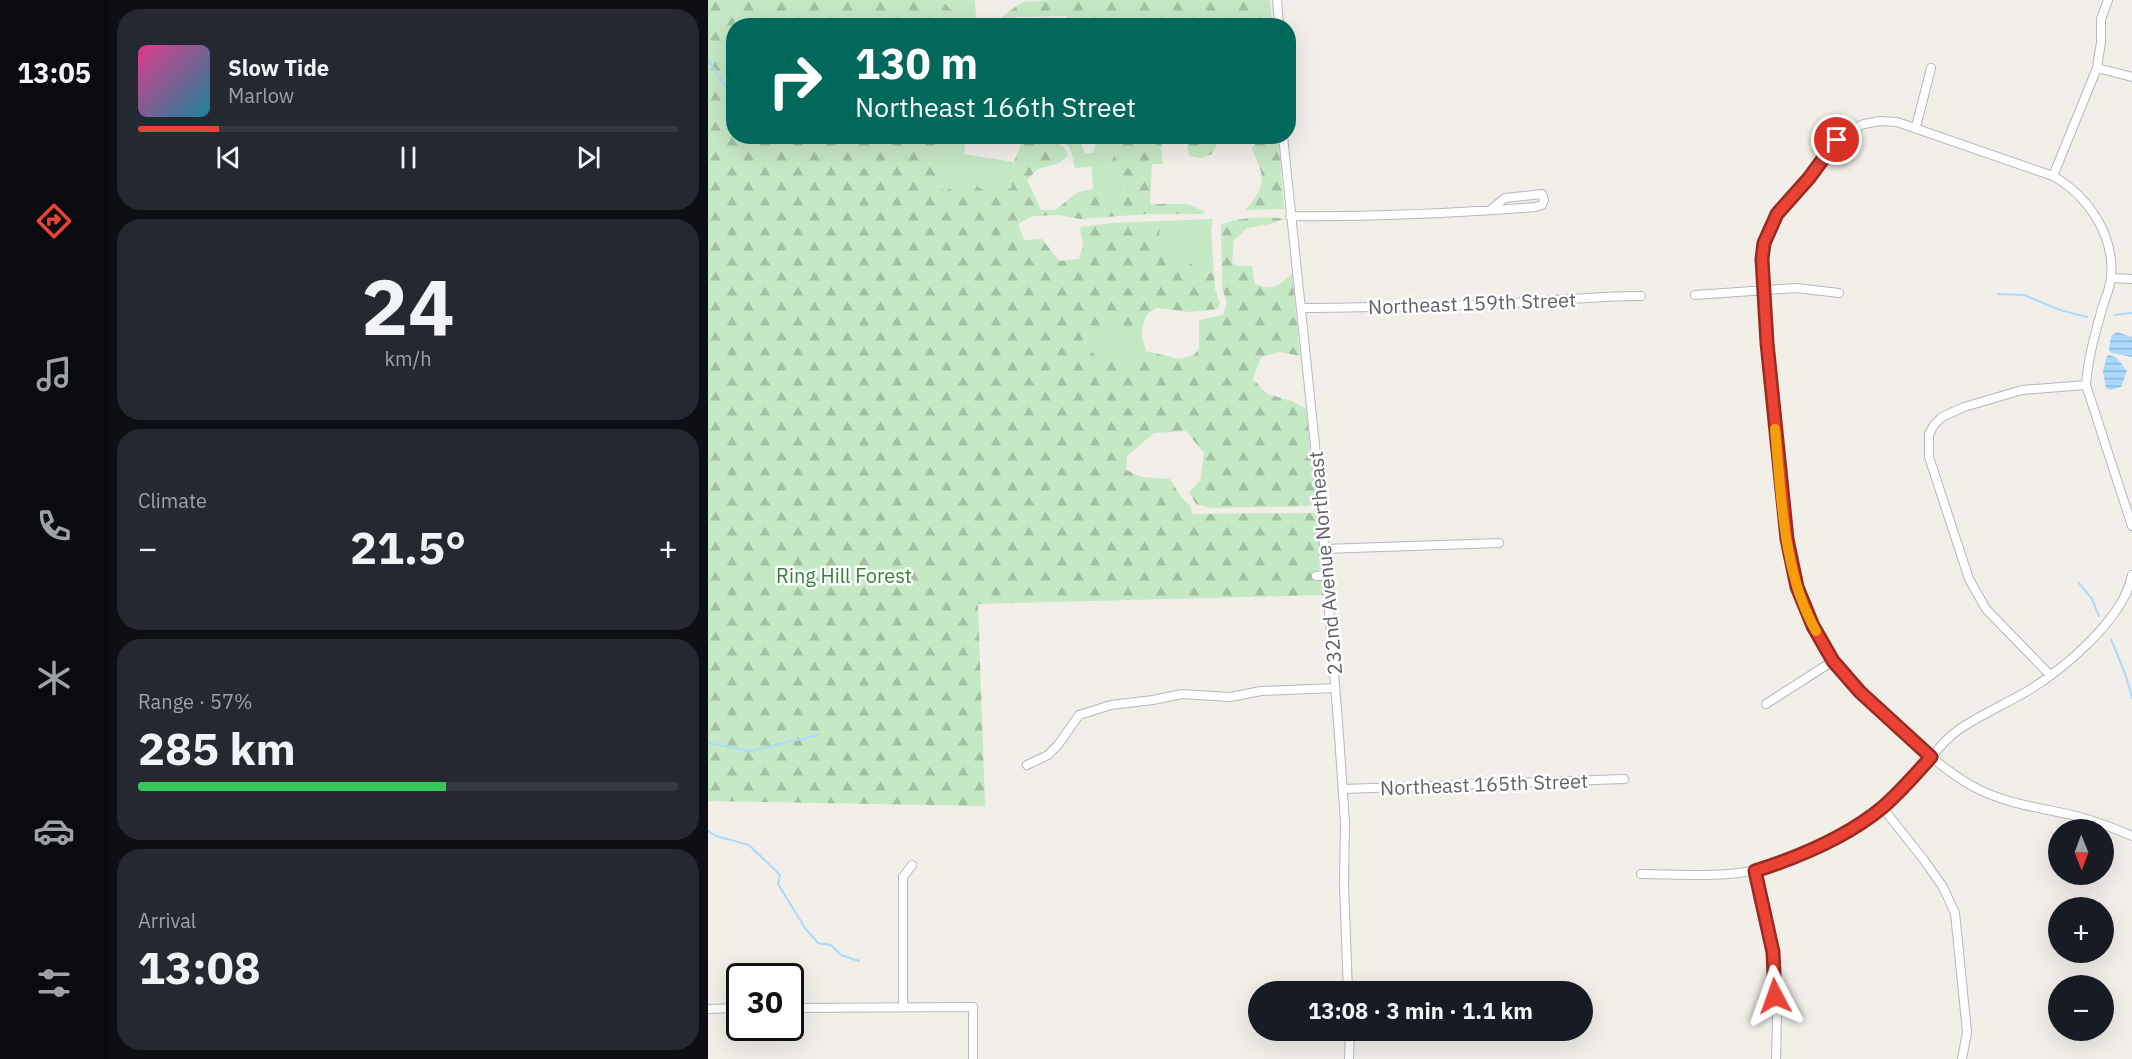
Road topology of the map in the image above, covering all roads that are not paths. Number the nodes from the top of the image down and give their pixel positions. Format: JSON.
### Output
{"nodes":[{"id":1,"x":1277,"y":0,"type":"edge"},
{"id":2,"x":2108,"y":0,"type":"edge"},
{"id":3,"x":1278,"y":18,"type":"edge"},
{"id":4,"x":1931,"y":68,"type":"dead end"},
{"id":5,"x":2097,"y":68,"type":"junction"},
{"id":6,"x":2132,"y":77,"type":"edge"},
{"id":7,"x":1916,"y":127,"type":"junction"},
{"id":8,"x":1284,"y":144,"type":"edge"},
{"id":9,"x":2053,"y":176,"type":"junction"},
{"id":10,"x":1490,"y":210,"type":"junction"},
{"id":11,"x":1290,"y":216,"type":"junction"},
{"id":12,"x":2111,"y":278,"type":"junction"},
{"id":13,"x":2132,"y":279,"type":"edge"},
{"id":14,"x":1763,"y":290,"type":"junction"},
{"id":15,"x":1839,"y":293,"type":"dead end"},
{"id":16,"x":1695,"y":294,"type":"dead end"},
{"id":17,"x":1641,"y":296,"type":"dead end"},
{"id":18,"x":1302,"y":308,"type":"junction"},
{"id":19,"x":2086,"y":385,"type":"junction"},
{"id":20,"x":2132,"y":526,"type":"edge"},
{"id":21,"x":1499,"y":543,"type":"dead end"},
{"id":22,"x":1324,"y":549,"type":"junction"},
{"id":23,"x":1327,"y":575,"type":"junction"},
{"id":24,"x":2132,"y":575,"type":"edge"},
{"id":25,"x":1316,"y":576,"type":"dead end"},
{"id":26,"x":2131,"y":590,"type":"edge"},
{"id":27,"x":1833,"y":661,"type":"junction"},
{"id":28,"x":2050,"y":675,"type":"junction"},
{"id":29,"x":1335,"y":688,"type":"junction"},
{"id":30,"x":1766,"y":704,"type":"dead end"},
{"id":31,"x":1931,"y":757,"type":"junction"},
{"id":32,"x":1027,"y":765,"type":"dead end"},
{"id":33,"x":1624,"y":778,"type":"dead end"},
{"id":34,"x":1343,"y":789,"type":"junction"},
{"id":35,"x":1882,"y":807,"type":"junction"},
{"id":36,"x":2132,"y":836,"type":"edge"},
{"id":37,"x":912,"y":864,"type":"dead end"},
{"id":38,"x":1755,"y":871,"type":"junction"},
{"id":39,"x":1641,"y":874,"type":"dead end"},
{"id":40,"x":1347,"y":981,"type":"edge"},
{"id":41,"x":903,"y":1007,"type":"junction"},
{"id":42,"x":726,"y":1008,"type":"edge"},
{"id":43,"x":804,"y":1008,"type":"edge"},
{"id":44,"x":708,"y":1009,"type":"edge"},
{"id":45,"x":1350,"y":1041,"type":"edge"},
{"id":46,"x":973,"y":1059,"type":"edge"},
{"id":47,"x":1349,"y":1059,"type":"edge"},
{"id":48,"x":1776,"y":1059,"type":"edge"},
{"id":49,"x":1962,"y":1059,"type":"edge"}],
"edges":[{"from":1,"to":3,"type":"street"},
{"from":2,"to":5,"type":"street"},
{"from":4,"to":7,"type":"street"},
{"from":5,"to":6,"type":"street"},
{"from":5,"to":9,"type":"street"},
{"from":7,"to":9,"type":"street"},
{"from":7,"to":14,"type":"street"},
{"from":8,"to":11,"type":"street","name":"232nd Avenue Northeast"},
{"from":9,"to":12,"type":"street"},
{"from":10,"to":10,"type":"street"},
{"from":10,"to":11,"type":"street"},
{"from":11,"to":18,"type":"street","name":"232nd Avenue Northeast"},
{"from":12,"to":13,"type":"street"},
{"from":12,"to":19,"type":"street"},
{"from":14,"to":15,"type":"street"},
{"from":14,"to":16,"type":"street"},
{"from":14,"to":27,"type":"street"},
{"from":17,"to":18,"type":"street","name":"Northeast 159th Street"},
{"from":18,"to":22,"type":"street","name":"232nd Avenue Northeast"},
{"from":19,"to":20,"type":"street"},
{"from":19,"to":28,"type":"street"},
{"from":21,"to":22,"type":"street"},
{"from":22,"to":23,"type":"street","name":"232nd Avenue Northeast"},
{"from":23,"to":25,"type":"street"},
{"from":23,"to":29,"type":"street","name":"232nd Avenue Northeast"},
{"from":24,"to":26,"type":"street"},
{"from":26,"to":28,"type":"street"},
{"from":27,"to":30,"type":"street"},
{"from":27,"to":31,"type":"street"},
{"from":28,"to":31,"type":"street"},
{"from":29,"to":32,"type":"street"},
{"from":29,"to":34,"type":"street","name":"232nd Avenue Northeast"},
{"from":31,"to":35,"type":"street"},
{"from":31,"to":36,"type":"street"},
{"from":33,"to":34,"type":"street","name":"Northeast 165th Street"},
{"from":34,"to":40,"type":"street","name":"232nd Avenue Northeast"},
{"from":35,"to":38,"type":"street"},
{"from":35,"to":49,"type":"street"},
{"from":37,"to":41,"type":"street"},
{"from":38,"to":39,"type":"street"},
{"from":38,"to":48,"type":"street"},
{"from":41,"to":43,"type":"street"},
{"from":41,"to":46,"type":"street"},
{"from":42,"to":44,"type":"street"},
{"from":45,"to":47,"type":"street"}]}
